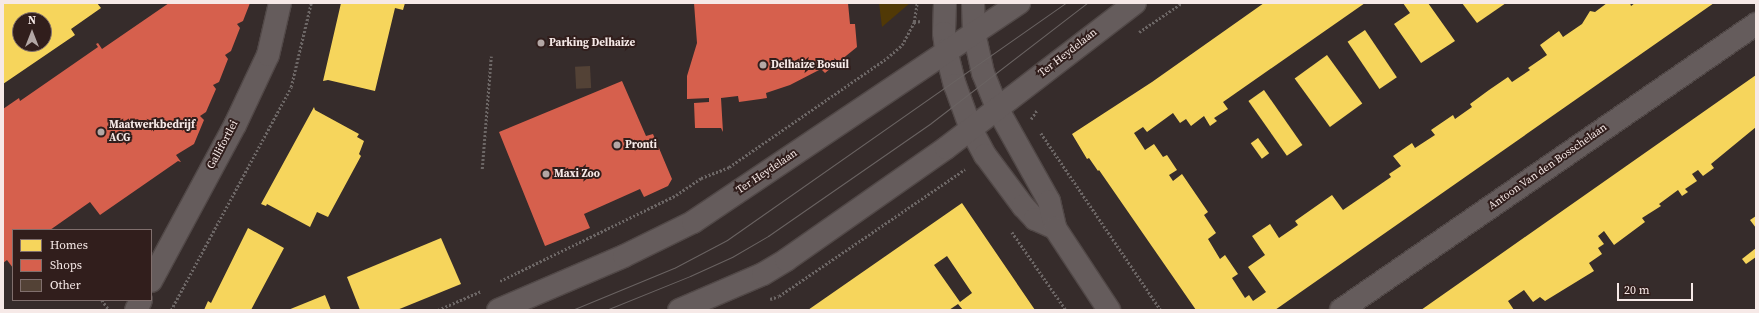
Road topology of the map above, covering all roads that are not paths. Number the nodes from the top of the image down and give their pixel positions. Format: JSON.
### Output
{"nodes":[{"id":1,"x":280,"y":3,"type":"edge"},
{"id":2,"x":945,"y":3,"type":"edge"},
{"id":3,"x":973,"y":3,"type":"edge"},
{"id":4,"x":1019,"y":3,"type":"edge"},
{"id":5,"x":1136,"y":3,"type":"edge"},
{"id":6,"x":1756,"y":24,"type":"edge"},
{"id":7,"x":974,"y":33,"type":"junction"},
{"id":8,"x":946,"y":50,"type":"junction"},
{"id":9,"x":997,"y":108,"type":"junction"},
{"id":10,"x":971,"y":129,"type":"junction"},
{"id":11,"x":1055,"y":228,"type":"junction"},
{"id":12,"x":152,"y":279,"type":"edge"},
{"id":13,"x":140,"y":301,"type":"edge"},
{"id":14,"x":721,"y":302,"type":"edge"},
{"id":15,"x":136,"y":310,"type":"edge"},
{"id":16,"x":498,"y":310,"type":"edge"},
{"id":17,"x":679,"y":310,"type":"edge"},
{"id":18,"x":1109,"y":310,"type":"edge"},
{"id":19,"x":1341,"y":310,"type":"edge"}],
"edges":[{"from":1,"to":12,"type":"street","name":"Gallifortlei"},
{"from":2,"to":8,"type":"street"},
{"from":3,"to":7,"type":"street"},
{"from":4,"to":7,"type":"street","name":"Ter Heydelaan"},
{"from":5,"to":9,"type":"street","name":"Ter Heydelaan"},
{"from":6,"to":19,"type":"street","name":"Antoon Van den Bosschelaan"},
{"from":7,"to":8,"type":"street","name":"Ter Heydelaan"},
{"from":7,"to":9,"type":"street"},
{"from":8,"to":10,"type":"street"},
{"from":8,"to":16,"type":"street","name":"Ter Heydelaan"},
{"from":9,"to":10,"type":"street","name":"Ter Heydelaan"},
{"from":9,"to":11,"type":"street"},
{"from":10,"to":11,"type":"street"},
{"from":10,"to":14,"type":"street","name":"Ter Heydelaan"},
{"from":11,"to":18,"type":"street"},
{"from":13,"to":15,"type":"street"},
{"from":14,"to":17,"type":"street","name":"Ter Heydelaan"}]}
